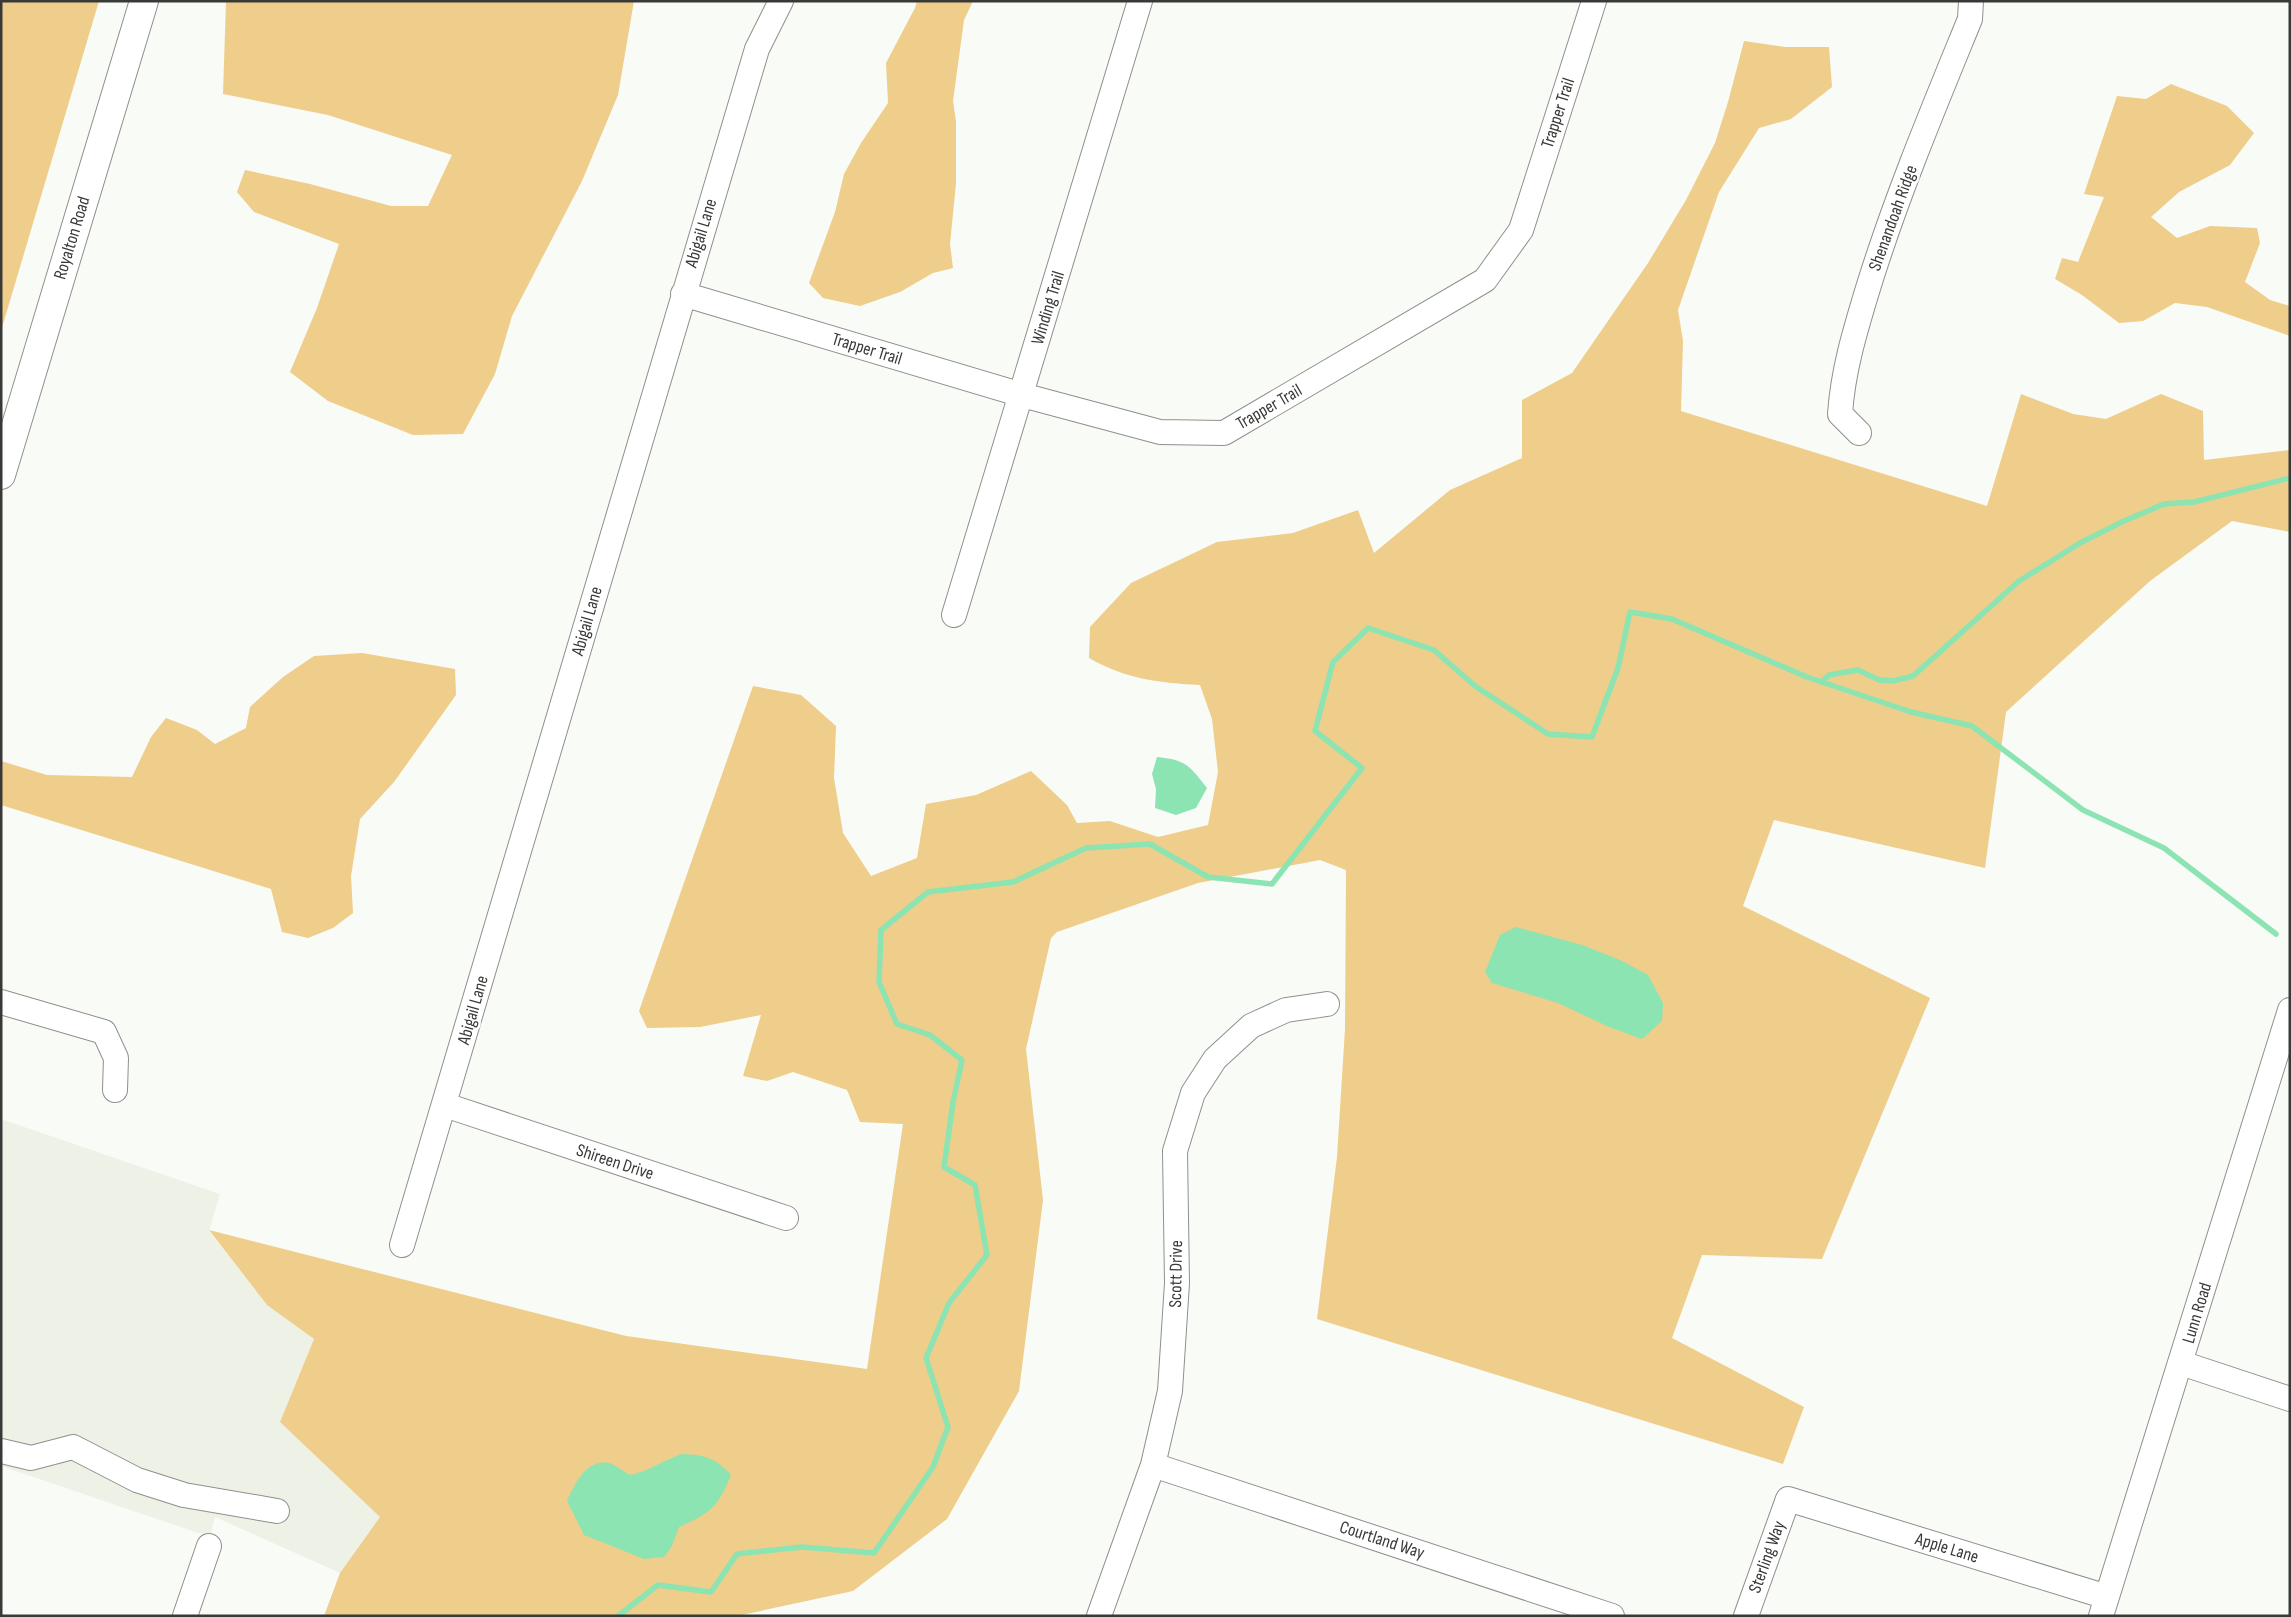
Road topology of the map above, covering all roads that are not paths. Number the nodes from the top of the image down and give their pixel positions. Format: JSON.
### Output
{"nodes":[{"id":1,"x":144,"y":1,"type":"edge"},
{"id":2,"x":781,"y":1,"type":"edge"},
{"id":3,"x":1140,"y":1,"type":"edge"},
{"id":4,"x":1594,"y":1,"type":"edge"},
{"id":5,"x":1971,"y":1,"type":"edge"},
{"id":6,"x":683,"y":294,"type":"junction"},
{"id":7,"x":1022,"y":395,"type":"junction"},
{"id":8,"x":1859,"y":433,"type":"dead end"},
{"id":9,"x":1,"y":474,"type":"edge"},
{"id":10,"x":954,"y":615,"type":"dead end"},
{"id":11,"x":1,"y":1002,"type":"edge"},
{"id":12,"x":1327,"y":1004,"type":"dead end"},
{"id":13,"x":2290,"y":1010,"type":"edge"},
{"id":14,"x":115,"y":1090,"type":"dead end"},
{"id":15,"x":445,"y":1105,"type":"junction"},
{"id":16,"x":786,"y":1218,"type":"dead end"},
{"id":17,"x":402,"y":1245,"type":"dead end"},
{"id":18,"x":2181,"y":1363,"type":"junction"},
{"id":19,"x":2290,"y":1399,"type":"edge"},
{"id":20,"x":1,"y":1452,"type":"edge"},
{"id":21,"x":1152,"y":1465,"type":"junction"},
{"id":22,"x":1788,"y":1499,"type":"joint"},
{"id":23,"x":277,"y":1511,"type":"dead end"},
{"id":24,"x":209,"y":1546,"type":"dead end"},
{"id":25,"x":2104,"y":1606,"type":"edge"},
{"id":26,"x":185,"y":1616,"type":"edge"},
{"id":27,"x":1099,"y":1616,"type":"edge"},
{"id":28,"x":1612,"y":1616,"type":"edge"},
{"id":29,"x":1746,"y":1616,"type":"edge"}],
"edges":[{"from":1,"to":9,"type":"main road","name":"Royalton Road"},
{"from":2,"to":6,"type":"street","name":"Abigail Lane"},
{"from":3,"to":7,"type":"street","name":"Winding Trail"},
{"from":4,"to":7,"type":"street","name":"Trapper Trail"},
{"from":5,"to":8,"type":"street","name":"Shenandoah Ridge"},
{"from":6,"to":7,"type":"street","name":"Trapper Trail"},
{"from":6,"to":15,"type":"street","name":"Abigail Lane"},
{"from":7,"to":10,"type":"street","name":"Winding Trail"},
{"from":11,"to":14,"type":"street"},
{"from":12,"to":21,"type":"street","name":"Scott Drive"},
{"from":13,"to":18,"type":"street","name":"Lunn Road"},
{"from":15,"to":16,"type":"street","name":"Shireen Drive"},
{"from":15,"to":17,"type":"street","name":"Abigail Lane"},
{"from":18,"to":19,"type":"street"},
{"from":18,"to":25,"type":"street","name":"Lunn Road"},
{"from":20,"to":23,"type":"street"},
{"from":21,"to":27,"type":"street","name":"Scott Drive"},
{"from":21,"to":28,"type":"street","name":"Courtland Way"},
{"from":22,"to":25,"type":"street","name":"Apple Lane"},
{"from":22,"to":29,"type":"street","name":"Sterling Way"},
{"from":24,"to":26,"type":"street"}]}
